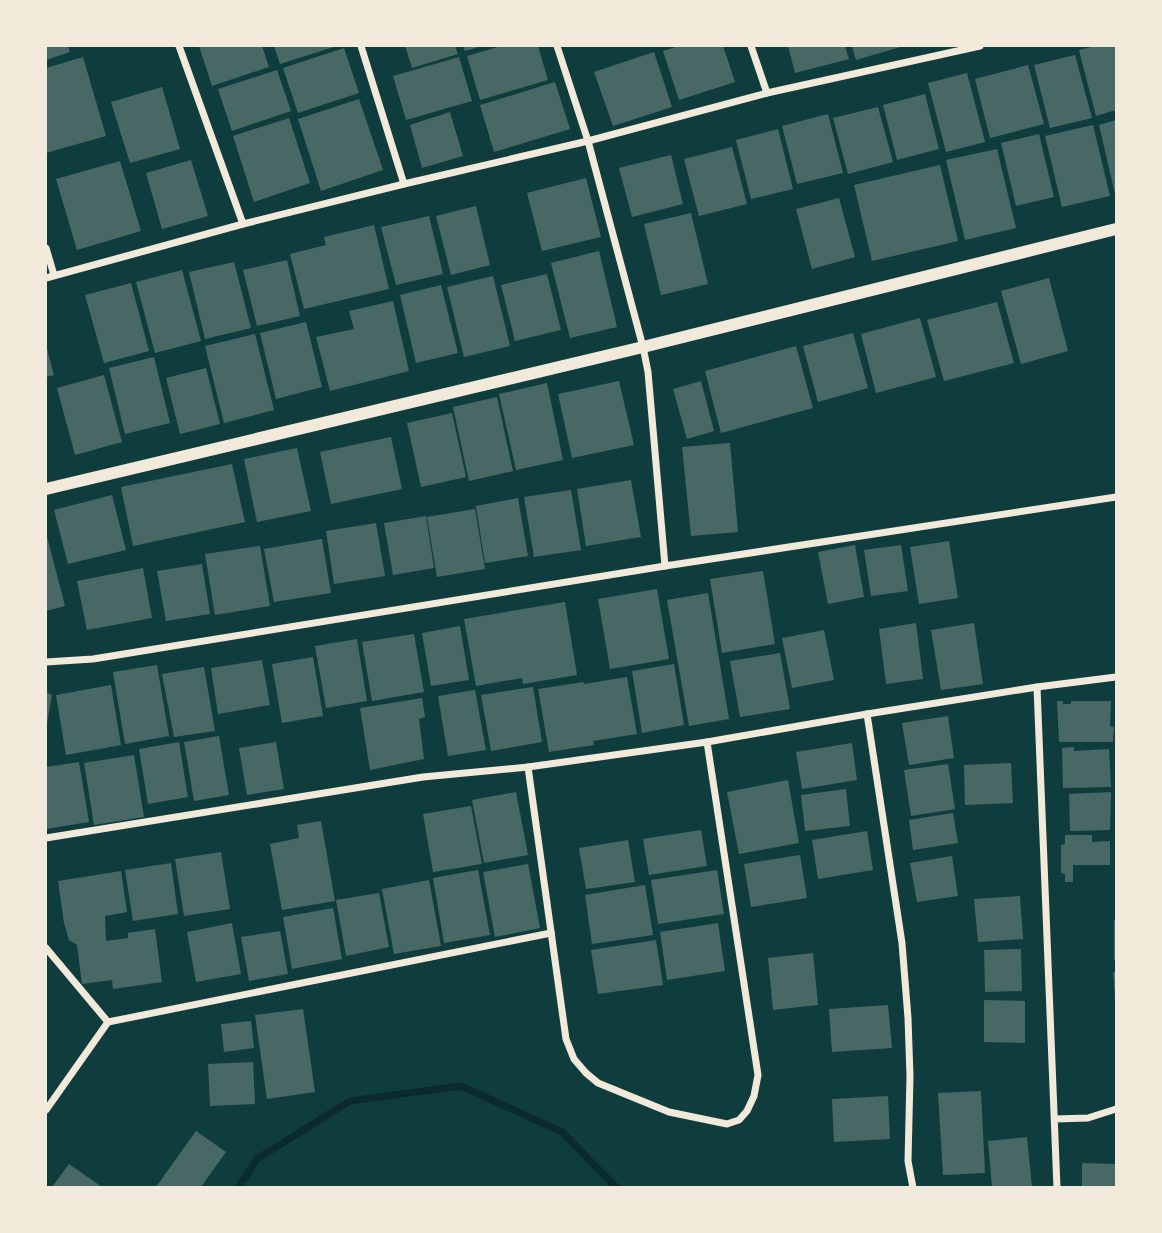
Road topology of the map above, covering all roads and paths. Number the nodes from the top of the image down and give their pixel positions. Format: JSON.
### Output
{"nodes":[{"id":1,"x":179,"y":46,"type":"edge"},
{"id":2,"x":361,"y":46,"type":"edge"},
{"id":3,"x":557,"y":46,"type":"edge"},
{"id":4,"x":751,"y":46,"type":"edge"},
{"id":5,"x":942,"y":46,"type":"edge"},
{"id":6,"x":980,"y":46,"type":"edge"},
{"id":7,"x":945,"y":54,"type":"junction"},
{"id":8,"x":767,"y":93,"type":"junction"},
{"id":9,"x":588,"y":141,"type":"junction"},
{"id":10,"x":404,"y":184,"type":"junction"},
{"id":11,"x":243,"y":224,"type":"junction"},
{"id":12,"x":1116,"y":229,"type":"edge"},
{"id":13,"x":46,"y":248,"type":"edge"},
{"id":14,"x":50,"y":277,"type":"edge"},
{"id":15,"x":643,"y":347,"type":"junction"},
{"id":16,"x":46,"y":489,"type":"edge"},
{"id":17,"x":1116,"y":497,"type":"edge"},
{"id":18,"x":664,"y":566,"type":"junction"},
{"id":19,"x":46,"y":662,"type":"edge"},
{"id":20,"x":1116,"y":677,"type":"edge"},
{"id":21,"x":1037,"y":687,"type":"junction"},
{"id":22,"x":867,"y":714,"type":"junction"},
{"id":23,"x":707,"y":742,"type":"junction"},
{"id":24,"x":528,"y":767,"type":"junction"},
{"id":25,"x":46,"y":838,"type":"edge"},
{"id":26,"x":551,"y":933,"type":"junction"},
{"id":27,"x":46,"y":948,"type":"edge"},
{"id":28,"x":107,"y":1022,"type":"junction"},
{"id":29,"x":1116,"y":1109,"type":"edge"},
{"id":30,"x":46,"y":1110,"type":"edge"},
{"id":31,"x":1055,"y":1119,"type":"junction"},
{"id":32,"x":913,"y":1188,"type":"edge"},
{"id":33,"x":1058,"y":1188,"type":"edge"}],
"edges":[{"from":1,"to":11,"type":"street"},
{"from":2,"to":10,"type":"street"},
{"from":3,"to":9,"type":"street"},
{"from":4,"to":8,"type":"street"},
{"from":5,"to":7,"type":"street"},
{"from":6,"to":7,"type":"street"},
{"from":7,"to":8,"type":"street"},
{"from":8,"to":9,"type":"street"},
{"from":9,"to":10,"type":"street"},
{"from":9,"to":15,"type":"street"},
{"from":10,"to":11,"type":"street"},
{"from":11,"to":14,"type":"street"},
{"from":12,"to":15,"type":"street"},
{"from":13,"to":14,"type":"street"},
{"from":15,"to":16,"type":"street"},
{"from":15,"to":18,"type":"street"},
{"from":17,"to":18,"type":"street"},
{"from":18,"to":19,"type":"street"},
{"from":20,"to":21,"type":"street"},
{"from":21,"to":22,"type":"street"},
{"from":21,"to":31,"type":"street"},
{"from":22,"to":23,"type":"street"},
{"from":22,"to":32,"type":"street"},
{"from":23,"to":24,"type":"street"},
{"from":23,"to":26,"type":"street"},
{"from":24,"to":25,"type":"street"},
{"from":24,"to":26,"type":"street"},
{"from":26,"to":28,"type":"street"},
{"from":27,"to":28,"type":"street"},
{"from":28,"to":30,"type":"street"},
{"from":29,"to":31,"type":"street"},
{"from":31,"to":33,"type":"street"}]}
